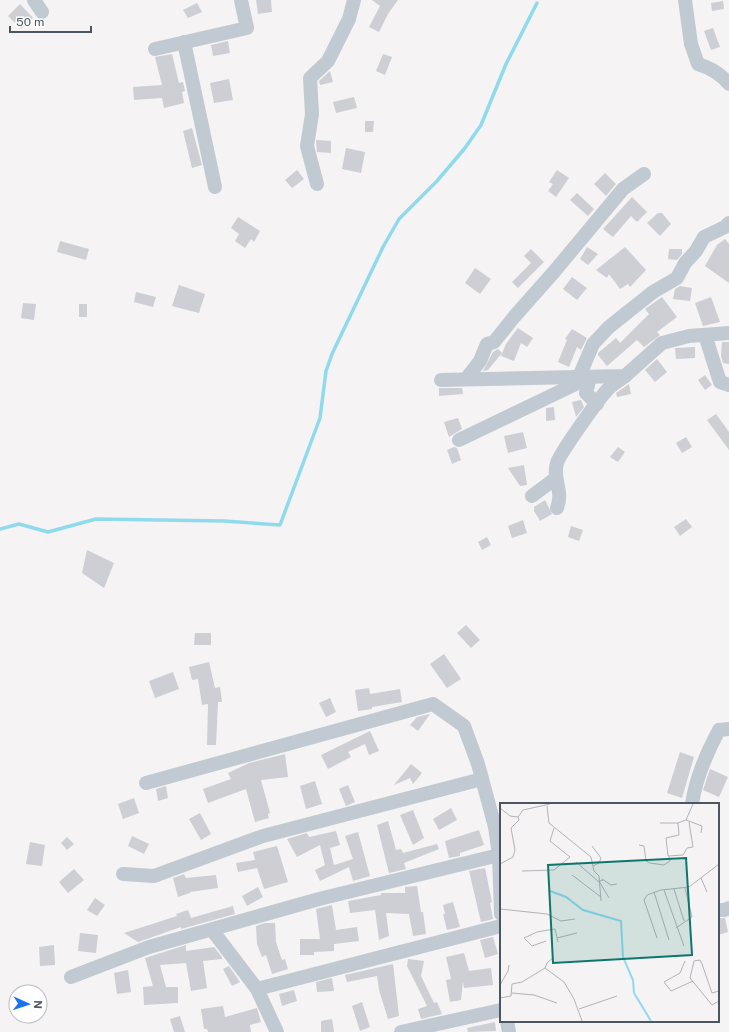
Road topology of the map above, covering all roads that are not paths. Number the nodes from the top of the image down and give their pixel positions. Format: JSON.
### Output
{"nodes":[{"id":1,"x":34,"y":0,"type":"edge"},
{"id":2,"x":241,"y":0,"type":"edge"},
{"id":3,"x":354,"y":0,"type":"edge"},
{"id":4,"x":685,"y":0,"type":"edge"},
{"id":5,"x":42,"y":12,"type":"dead end"},
{"id":6,"x":184,"y":42,"type":"junction"},
{"id":7,"x":155,"y":49,"type":"dead end"},
{"id":8,"x":729,"y":84,"type":"edge"},
{"id":9,"x":644,"y":174,"type":"dead end"},
{"id":10,"x":317,"y":184,"type":"dead end"},
{"id":11,"x":215,"y":187,"type":"dead end"},
{"id":12,"x":729,"y":223,"type":"edge"},
{"id":13,"x":729,"y":333,"type":"edge"},
{"id":14,"x":705,"y":335,"type":"junction"},
{"id":15,"x":625,"y":376,"type":"junction"},
{"id":16,"x":584,"y":377,"type":"junction"},
{"id":17,"x":466,"y":379,"type":"junction"},
{"id":18,"x":441,"y":380,"type":"dead end"},
{"id":19,"x":729,"y":385,"type":"edge"},
{"id":20,"x":597,"y":404,"type":"junction"},
{"id":21,"x":459,"y":440,"type":"dead end"},
{"id":22,"x":556,"y":478,"type":"junction"},
{"id":23,"x":532,"y":496,"type":"dead end"},
{"id":24,"x":557,"y":508,"type":"dead end"},
{"id":25,"x":729,"y":729,"type":"edge"},
{"id":26,"x":482,"y":779,"type":"junction"},
{"id":27,"x":146,"y":783,"type":"dead end"},
{"id":28,"x":692,"y":803,"type":"edge"},
{"id":29,"x":499,"y":855,"type":"junction"},
{"id":30,"x":123,"y":874,"type":"dead end"},
{"id":31,"x":500,"y":884,"type":"edge"},
{"id":32,"x":729,"y":908,"type":"edge"},
{"id":33,"x":719,"y":910,"type":"edge"},
{"id":34,"x":500,"y":926,"type":"edge"},
{"id":35,"x":212,"y":930,"type":"junction"},
{"id":36,"x":70,"y":977,"type":"dead end"},
{"id":37,"x":257,"y":989,"type":"junction"},
{"id":38,"x":500,"y":1010,"type":"edge"},
{"id":39,"x":507,"y":1022,"type":"edge"},
{"id":40,"x":277,"y":1032,"type":"edge"},
{"id":41,"x":401,"y":1032,"type":"edge"},
{"id":42,"x":509,"y":1032,"type":"edge"}],
"edges":[{"from":1,"to":5,"type":"street"},
{"from":2,"to":6,"type":"street"},
{"from":3,"to":10,"type":"street"},
{"from":4,"to":8,"type":"street"},
{"from":6,"to":7,"type":"street"},
{"from":6,"to":11,"type":"street"},
{"from":9,"to":17,"type":"street"},
{"from":12,"to":16,"type":"street"},
{"from":13,"to":14,"type":"street"},
{"from":14,"to":15,"type":"street"},
{"from":14,"to":19,"type":"street"},
{"from":15,"to":16,"type":"street"},
{"from":15,"to":20,"type":"street"},
{"from":16,"to":17,"type":"street"},
{"from":16,"to":20,"type":"street"},
{"from":16,"to":21,"type":"street"},
{"from":17,"to":18,"type":"street"},
{"from":20,"to":22,"type":"street"},
{"from":22,"to":23,"type":"street"},
{"from":22,"to":24,"type":"street"},
{"from":25,"to":28,"type":"street"},
{"from":26,"to":27,"type":"street"},
{"from":26,"to":29,"type":"street"},
{"from":26,"to":30,"type":"street"},
{"from":29,"to":31,"type":"street"},
{"from":29,"to":35,"type":"street"},
{"from":32,"to":33,"type":"street"},
{"from":34,"to":37,"type":"street"},
{"from":35,"to":36,"type":"street"},
{"from":35,"to":37,"type":"street"},
{"from":37,"to":40,"type":"street"},
{"from":38,"to":41,"type":"street"},
{"from":39,"to":42,"type":"street"}]}
